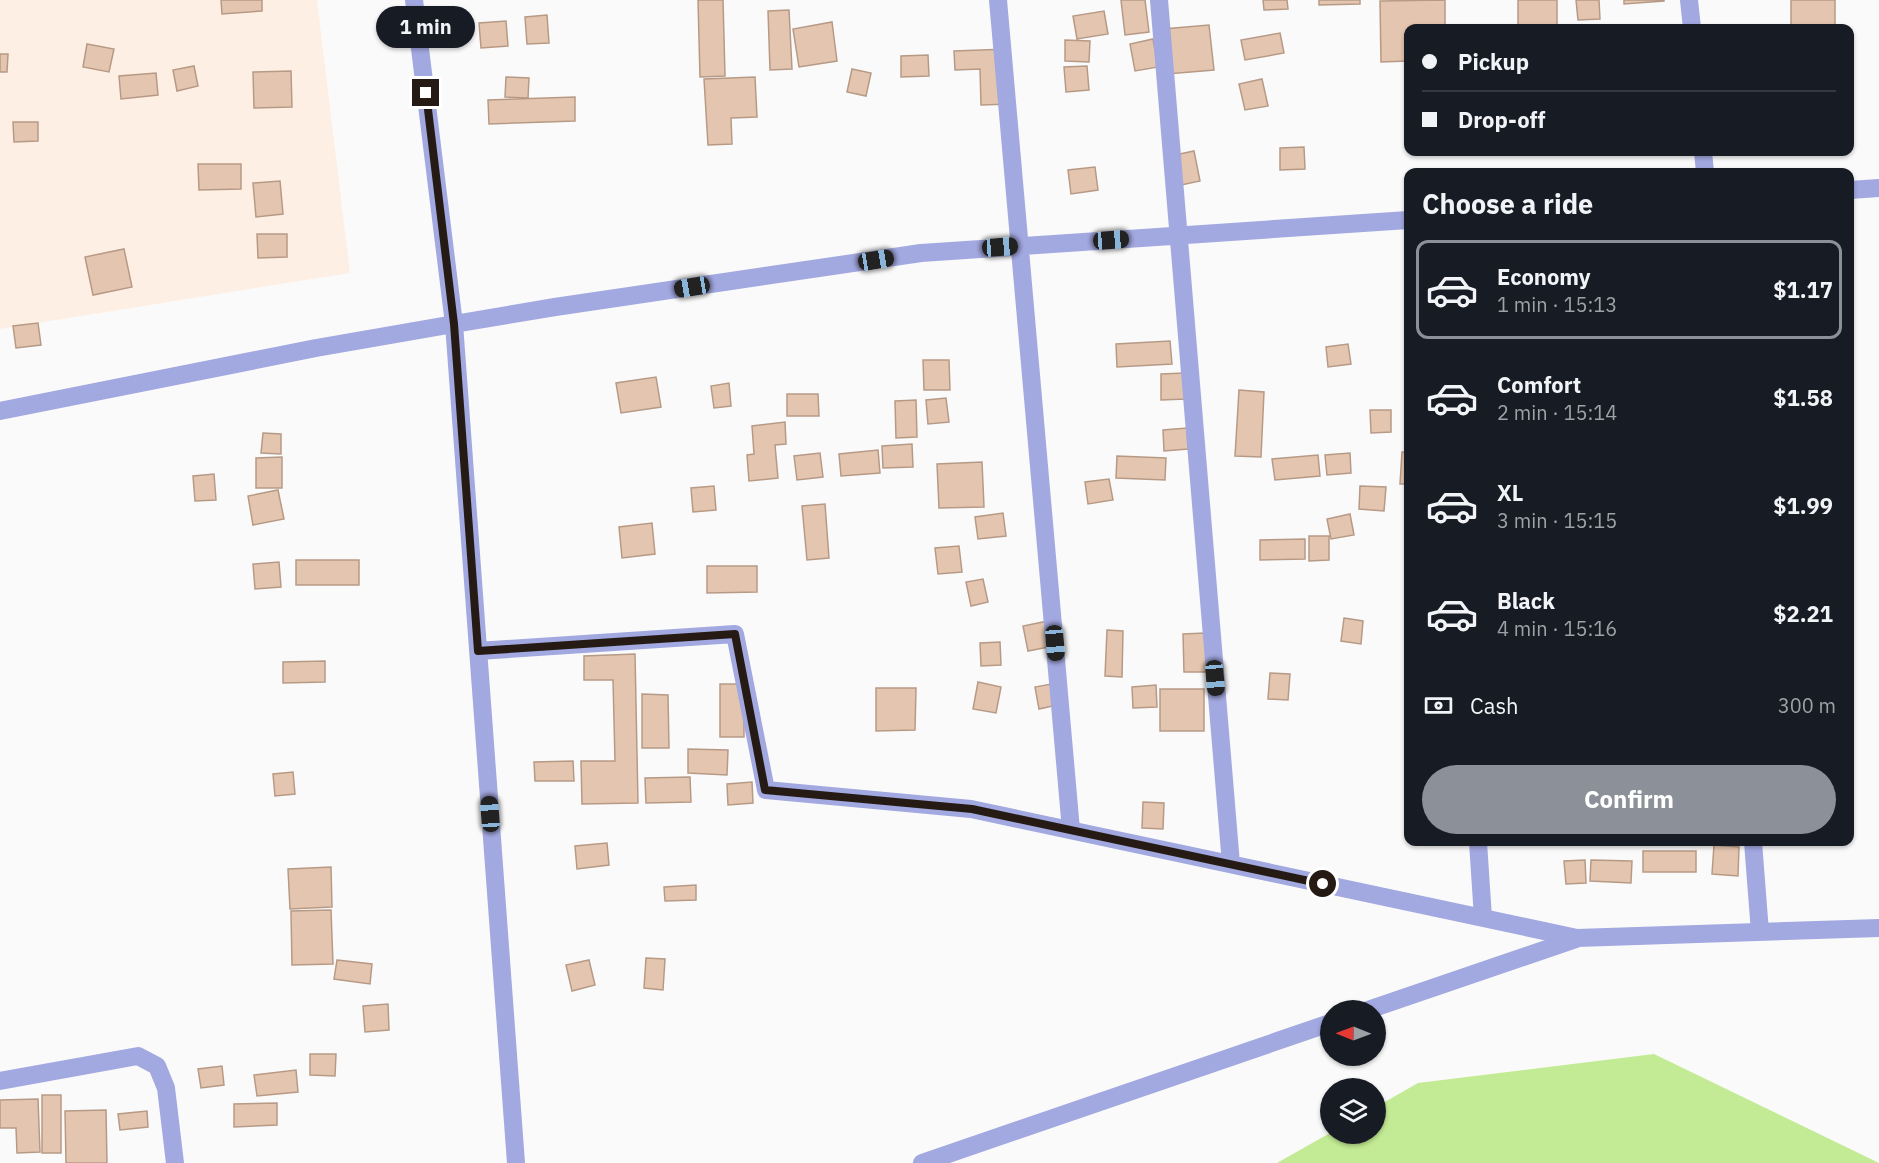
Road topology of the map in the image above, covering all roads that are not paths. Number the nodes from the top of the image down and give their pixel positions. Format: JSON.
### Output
{"nodes":[{"id":1,"x":414,"y":0,"type":"edge"},
{"id":2,"x":998,"y":0,"type":"edge"},
{"id":3,"x":1159,"y":0,"type":"edge"},
{"id":4,"x":1689,"y":0,"type":"edge"},
{"id":5,"x":1692,"y":24,"type":"edge"},
{"id":6,"x":1879,"y":188,"type":"edge"},
{"id":7,"x":1854,"y":190,"type":"edge"},
{"id":8,"x":1404,"y":220,"type":"edge"},
{"id":9,"x":1179,"y":235,"type":"junction"},
{"id":10,"x":1020,"y":246,"type":"junction"},
{"id":11,"x":454,"y":324,"type":"junction"},
{"id":12,"x":0,"y":411,"type":"edge"},
{"id":13,"x":478,"y":651,"type":"junction"},
{"id":14,"x":1071,"y":830,"type":"junction"},
{"id":15,"x":1478,"y":846,"type":"edge"},
{"id":16,"x":1753,"y":846,"type":"edge"},
{"id":17,"x":1231,"y":864,"type":"junction"},
{"id":18,"x":1483,"y":918,"type":"junction"},
{"id":19,"x":1879,"y":928,"type":"edge"},
{"id":20,"x":1760,"y":932,"type":"junction"},
{"id":21,"x":1577,"y":938,"type":"junction"},
{"id":22,"x":1386,"y":1004,"type":"edge"},
{"id":23,"x":1320,"y":1026,"type":"edge"},
{"id":24,"x":0,"y":1081,"type":"edge"},
{"id":25,"x":175,"y":1163,"type":"edge"},
{"id":26,"x":516,"y":1163,"type":"edge"},
{"id":27,"x":922,"y":1163,"type":"edge"}],
"edges":[{"from":1,"to":11,"type":"street"},
{"from":2,"to":10,"type":"street"},
{"from":3,"to":9,"type":"street"},
{"from":4,"to":5,"type":"street"},
{"from":6,"to":7,"type":"street"},
{"from":8,"to":9,"type":"street"},
{"from":9,"to":10,"type":"street"},
{"from":9,"to":17,"type":"street"},
{"from":10,"to":11,"type":"street"},
{"from":10,"to":14,"type":"street"},
{"from":11,"to":12,"type":"street"},
{"from":11,"to":13,"type":"street"},
{"from":13,"to":14,"type":"street"},
{"from":13,"to":26,"type":"street"},
{"from":14,"to":17,"type":"street"},
{"from":15,"to":18,"type":"street"},
{"from":16,"to":20,"type":"street"},
{"from":17,"to":18,"type":"street"},
{"from":18,"to":21,"type":"street"},
{"from":19,"to":20,"type":"street"},
{"from":20,"to":21,"type":"street"},
{"from":21,"to":22,"type":"street"},
{"from":23,"to":27,"type":"street"},
{"from":24,"to":25,"type":"street"}]}
